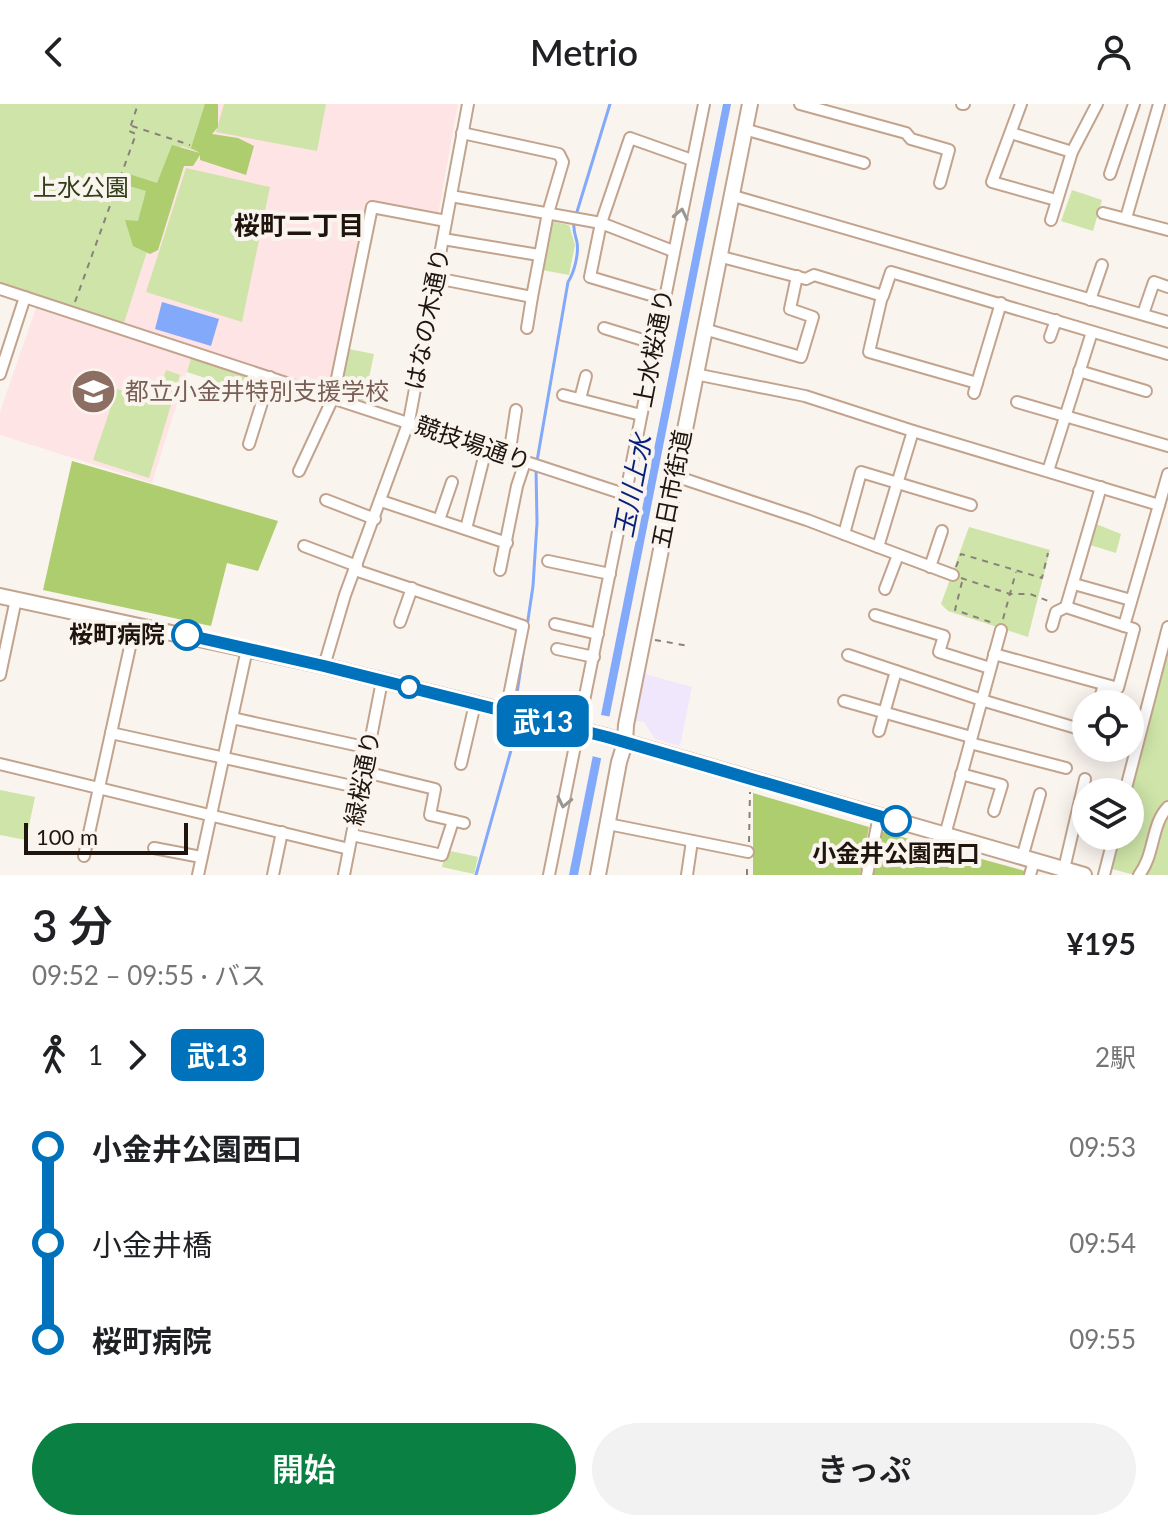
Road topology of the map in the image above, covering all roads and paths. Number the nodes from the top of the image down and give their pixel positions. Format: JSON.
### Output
{"nodes":[{"id":1,"x":138,"y":104,"type":"edge"},
{"id":2,"x":468,"y":104,"type":"edge"},
{"id":3,"x":704,"y":104,"type":"edge"},
{"id":4,"x":750,"y":104,"type":"edge"},
{"id":5,"x":800,"y":104,"type":"edge"},
{"id":6,"x":1021,"y":104,"type":"edge"},
{"id":7,"x":1082,"y":104,"type":"edge"},
{"id":8,"x":1134,"y":104,"type":"edge"},
{"id":9,"x":1159,"y":104,"type":"edge"},
{"id":10,"x":1095,"y":107,"type":"edge"},
{"id":11,"x":131,"y":125,"type":"junction"},
{"id":12,"x":744,"y":129,"type":"junction"},
{"id":13,"x":462,"y":133,"type":"junction"},
{"id":14,"x":1011,"y":133,"type":"junction"},
{"id":15,"x":190,"y":145,"type":"dead end"},
{"id":16,"x":1072,"y":152,"type":"junction"},
{"id":17,"x":692,"y":160,"type":"junction"},
{"id":18,"x":864,"y":163,"type":"dead end"},
{"id":19,"x":1110,"y":174,"type":"dead end"},
{"id":20,"x":940,"y":183,"type":"dead end"},
{"id":21,"x":730,"y":195,"type":"junction"},
{"id":22,"x":451,"y":196,"type":"junction"},
{"id":23,"x":1056,"y":200,"type":"junction"},
{"id":24,"x":548,"y":213,"type":"junction"},
{"id":25,"x":1103,"y":213,"type":"dead end"},
{"id":26,"x":1126,"y":218,"type":"junction"},
{"id":27,"x":1051,"y":220,"type":"dead end"},
{"id":28,"x":446,"y":221,"type":"junction"},
{"id":29,"x":601,"y":223,"type":"junction"},
{"id":30,"x":1168,"y":230,"type":"edge"},
{"id":31,"x":443,"y":239,"type":"junction"},
{"id":32,"x":673,"y":251,"type":"junction"},
{"id":33,"x":539,"y":255,"type":"junction"},
{"id":34,"x":718,"y":256,"type":"junction"},
{"id":35,"x":1102,"y":265,"type":"dead end"},
{"id":36,"x":797,"y":276,"type":"junction"},
{"id":37,"x":436,"y":278,"type":"junction"},
{"id":38,"x":1168,"y":287,"type":"edge"},
{"id":39,"x":0,"y":289,"type":"edge"},
{"id":40,"x":882,"y":296,"type":"junction"},
{"id":41,"x":25,"y":297,"type":"junction"},
{"id":42,"x":532,"y":297,"type":"junction"},
{"id":43,"x":664,"y":299,"type":"junction"},
{"id":44,"x":1090,"y":300,"type":"junction"},
{"id":45,"x":1001,"y":303,"type":"junction"},
{"id":46,"x":71,"y":311,"type":"junction"},
{"id":47,"x":1143,"y":314,"type":"junction"},
{"id":48,"x":1056,"y":320,"type":"junction"},
{"id":49,"x":1168,"y":322,"type":"edge"},
{"id":50,"x":527,"y":328,"type":"dead end"},
{"id":51,"x":604,"y":328,"type":"dead end"},
{"id":52,"x":704,"y":329,"type":"junction"},
{"id":53,"x":1092,"y":332,"type":"junction"},
{"id":54,"x":1050,"y":337,"type":"dead end"},
{"id":55,"x":656,"y":344,"type":"junction"},
{"id":56,"x":4,"y":347,"type":"edge"},
{"id":57,"x":1168,"y":354,"type":"edge"},
{"id":58,"x":1079,"y":371,"type":"junction"},
{"id":59,"x":0,"y":374,"type":"edge"},
{"id":60,"x":695,"y":374,"type":"junction"},
{"id":61,"x":586,"y":376,"type":"dead end"},
{"id":62,"x":270,"y":377,"type":"junction"},
{"id":63,"x":1146,"y":391,"type":"dead end"},
{"id":64,"x":563,"y":395,"type":"dead end"},
{"id":65,"x":333,"y":398,"type":"junction"},
{"id":66,"x":580,"y":399,"type":"junction"},
{"id":67,"x":1017,"y":402,"type":"dead end"},
{"id":68,"x":516,"y":410,"type":"dead end"},
{"id":69,"x":641,"y":415,"type":"junction"},
{"id":70,"x":1065,"y":415,"type":"junction"},
{"id":71,"x":409,"y":421,"type":"junction"},
{"id":72,"x":913,"y":431,"type":"junction"},
{"id":73,"x":249,"y":444,"type":"dead end"},
{"id":74,"x":1168,"y":446,"type":"edge"},
{"id":75,"x":486,"y":449,"type":"junction"},
{"id":76,"x":509,"y":456,"type":"junction"},
{"id":77,"x":527,"y":463,"type":"junction"},
{"id":78,"x":299,"y":471,"type":"dead end"},
{"id":79,"x":1048,"y":471,"type":"junction"},
{"id":80,"x":1168,"y":474,"type":"edge"},
{"id":81,"x":675,"y":476,"type":"junction"},
{"id":82,"x":452,"y":482,"type":"dead end"},
{"id":83,"x":897,"y":482,"type":"junction"},
{"id":84,"x":1101,"y":487,"type":"junction"},
{"id":85,"x":627,"y":495,"type":"junction"},
{"id":86,"x":326,"y":500,"type":"dead end"},
{"id":87,"x":381,"y":501,"type":"junction"},
{"id":88,"x":971,"y":505,"type":"dead end"},
{"id":89,"x":1159,"y":505,"type":"junction"},
{"id":90,"x":375,"y":519,"type":"junction"},
{"id":91,"x":439,"y":520,"type":"junction"},
{"id":92,"x":466,"y":529,"type":"junction"},
{"id":93,"x":942,"y":531,"type":"dead end"},
{"id":94,"x":844,"y":534,"type":"junction"},
{"id":95,"x":507,"y":543,"type":"junction"},
{"id":96,"x":304,"y":546,"type":"dead end"},
{"id":97,"x":878,"y":547,"type":"junction"},
{"id":98,"x":1048,"y":553,"type":"dead end"},
{"id":99,"x":898,"y":555,"type":"junction"},
{"id":100,"x":548,"y":561,"type":"dead end"},
{"id":101,"x":930,"y":567,"type":"junction"},
{"id":102,"x":356,"y":568,"type":"junction"},
{"id":103,"x":500,"y":570,"type":"dead end"},
{"id":104,"x":1017,"y":570,"type":"junction"},
{"id":105,"x":610,"y":574,"type":"junction"},
{"id":106,"x":958,"y":577,"type":"junction"},
{"id":107,"x":1074,"y":584,"type":"junction"},
{"id":108,"x":412,"y":588,"type":"junction"},
{"id":109,"x":885,"y":589,"type":"dead end"},
{"id":110,"x":1010,"y":594,"type":"junction"},
{"id":111,"x":0,"y":596,"type":"edge"},
{"id":112,"x":16,"y":599,"type":"junction"},
{"id":113,"x":1131,"y":600,"type":"junction"},
{"id":114,"x":1067,"y":606,"type":"junction"},
{"id":115,"x":875,"y":615,"type":"dead end"},
{"id":116,"x":400,"y":622,"type":"dead end"},
{"id":117,"x":135,"y":624,"type":"junction"},
{"id":118,"x":555,"y":624,"type":"dead end"},
{"id":119,"x":1052,"y":626,"type":"dead end"},
{"id":120,"x":1124,"y":626,"type":"junction"},
{"id":121,"x":1168,"y":627,"type":"edge"},
{"id":122,"x":1001,"y":630,"type":"dead end"},
{"id":123,"x":598,"y":634,"type":"junction"},
{"id":124,"x":4,"y":637,"type":"edge"},
{"id":125,"x":642,"y":638,"type":"junction"},
{"id":126,"x":689,"y":646,"type":"dead end"},
{"id":127,"x":247,"y":649,"type":"junction"},
{"id":128,"x":557,"y":649,"type":"dead end"},
{"id":129,"x":994,"y":654,"type":"junction"},
{"id":130,"x":848,"y":655,"type":"dead end"},
{"id":131,"x":594,"y":657,"type":"junction"},
{"id":132,"x":324,"y":666,"type":"junction"},
{"id":133,"x":990,"y":668,"type":"junction"},
{"id":134,"x":896,"y":671,"type":"junction"},
{"id":135,"x":0,"y":675,"type":"edge"},
{"id":136,"x":382,"y":681,"type":"junction"},
{"id":137,"x":1104,"y":685,"type":"junction"},
{"id":138,"x":1102,"y":690,"type":"edge"},
{"id":139,"x":982,"y":699,"type":"junction"},
{"id":140,"x":844,"y":701,"type":"dead end"},
{"id":141,"x":475,"y":704,"type":"junction"},
{"id":142,"x":506,"y":711,"type":"junction"},
{"id":143,"x":884,"y":712,"type":"junction"},
{"id":144,"x":232,"y":718,"type":"junction"},
{"id":145,"x":1072,"y":727,"type":"edge"},
{"id":146,"x":579,"y":730,"type":"junction"},
{"id":147,"x":879,"y":731,"type":"dead end"},
{"id":148,"x":111,"y":733,"type":"junction"},
{"id":149,"x":971,"y":740,"type":"junction"},
{"id":150,"x":625,"y":743,"type":"junction"},
{"id":151,"x":369,"y":748,"type":"junction"},
{"id":152,"x":224,"y":758,"type":"junction"},
{"id":153,"x":0,"y":764,"type":"edge"},
{"id":154,"x":461,"y":764,"type":"dead end"},
{"id":155,"x":1066,"y":768,"type":"dead end"},
{"id":156,"x":365,"y":772,"type":"junction"},
{"id":157,"x":961,"y":774,"type":"junction"},
{"id":158,"x":1129,"y":778,"type":"edge"},
{"id":159,"x":751,"y":779,"type":"junction"},
{"id":160,"x":99,"y":787,"type":"junction"},
{"id":161,"x":361,"y":788,"type":"junction"},
{"id":162,"x":1040,"y":794,"type":"dead end"},
{"id":163,"x":1168,"y":807,"type":"edge"},
{"id":164,"x":994,"y":811,"type":"dead end"},
{"id":165,"x":212,"y":815,"type":"junction"},
{"id":166,"x":879,"y":816,"type":"junction"},
{"id":167,"x":608,"y":824,"type":"junction"},
{"id":168,"x":1163,"y":828,"type":"edge"},
{"id":169,"x":282,"y":832,"type":"junction"},
{"id":170,"x":352,"y":835,"type":"junction"},
{"id":171,"x":945,"y":835,"type":"junction"},
{"id":172,"x":1072,"y":835,"type":"edge"},
{"id":173,"x":692,"y":841,"type":"junction"},
{"id":174,"x":84,"y":848,"type":"dead end"},
{"id":175,"x":154,"y":848,"type":"dead end"},
{"id":176,"x":349,"y":849,"type":"junction"},
{"id":177,"x":1110,"y":850,"type":"edge"},
{"id":178,"x":748,"y":852,"type":"junction"},
{"id":179,"x":201,"y":857,"type":"junction"},
{"id":180,"x":1029,"y":865,"type":"edge"},
{"id":181,"x":1064,"y":869,"type":"junction"},
{"id":182,"x":198,"y":875,"type":"edge"},
{"id":183,"x":273,"y":875,"type":"edge"},
{"id":184,"x":344,"y":875,"type":"edge"},
{"id":185,"x":549,"y":875,"type":"edge"},
{"id":186,"x":598,"y":875,"type":"edge"},
{"id":187,"x":687,"y":875,"type":"edge"},
{"id":188,"x":747,"y":875,"type":"edge"},
{"id":189,"x":867,"y":875,"type":"edge"},
{"id":190,"x":1084,"y":875,"type":"edge"},
{"id":191,"x":1104,"y":875,"type":"edge"},
{"id":192,"x":1139,"y":875,"type":"edge"}],
"edges":[{"from":1,"to":11,"type":"path"},
{"from":2,"to":13,"type":"street","name":"はなの木通り"},
{"from":3,"to":17,"type":"street","name":"上水桜通り"},
{"from":4,"to":12,"type":"main road","name":"五日市街道"},
{"from":5,"to":20,"type":"street"},
{"from":6,"to":14,"type":"street"},
{"from":7,"to":10,"type":"street"},
{"from":8,"to":19,"type":"street"},
{"from":9,"to":26,"type":"street"},
{"from":10,"to":16,"type":"street"},
{"from":11,"to":15,"type":"path"},
{"from":11,"to":46,"type":"path"},
{"from":12,"to":18,"type":"street"},
{"from":12,"to":21,"type":"main road","name":"五日市街道"},
{"from":13,"to":22,"type":"street","name":"はなの木通り"},
{"from":13,"to":24,"type":"street"},
{"from":14,"to":16,"type":"street"},
{"from":14,"to":23,"type":"street"},
{"from":16,"to":23,"type":"street"},
{"from":17,"to":29,"type":"street"},
{"from":32,"to":17,"type":"street","name":"上水桜通り","one_way":true},
{"from":21,"to":34,"type":"main road","name":"五日市街道"},
{"from":21,"to":44,"type":"street"},
{"from":22,"to":24,"type":"street"},
{"from":22,"to":28,"type":"street","name":"はなの木通り"},
{"from":23,"to":27,"type":"street"},
{"from":24,"to":29,"type":"street"},
{"from":24,"to":33,"type":"street"},
{"from":25,"to":26,"type":"street"},
{"from":26,"to":30,"type":"street"},
{"from":28,"to":31,"type":"street","name":"はなの木通り"},
{"from":28,"to":65,"type":"street"},
{"from":29,"to":32,"type":"street"},
{"from":29,"to":43,"type":"street"},
{"from":31,"to":33,"type":"street"},
{"from":31,"to":37,"type":"street","name":"はなの木通り"},
{"from":32,"to":43,"type":"street","name":"上水桜通り"},
{"from":33,"to":42,"type":"street"},
{"from":34,"to":36,"type":"street"},
{"from":34,"to":52,"type":"main road","name":"五日市街道"},
{"from":35,"to":44,"type":"street"},
{"from":36,"to":40,"type":"street"},
{"from":36,"to":52,"type":"street"},
{"from":37,"to":42,"type":"street"},
{"from":37,"to":71,"type":"street","name":"はなの木通り"},
{"from":38,"to":47,"type":"street"},
{"from":39,"to":41,"type":"street","name":"競技場通り"},
{"from":40,"to":45,"type":"street"},
{"from":40,"to":45,"type":"street"},
{"from":41,"to":46,"type":"street","name":"競技場通り"},
{"from":41,"to":56,"type":"street"},
{"from":42,"to":50,"type":"street"},
{"from":43,"to":55,"type":"street","name":"上水桜通り"},
{"from":44,"to":47,"type":"street"},
{"from":45,"to":48,"type":"street"},
{"from":46,"to":62,"type":"street","name":"競技場通り"},
{"from":47,"to":49,"type":"street"},
{"from":48,"to":53,"type":"street"},
{"from":48,"to":54,"type":"street"},
{"from":51,"to":55,"type":"street"},
{"from":52,"to":60,"type":"main road","name":"五日市街道"},
{"from":53,"to":57,"type":"street"},
{"from":53,"to":58,"type":"street"},
{"from":55,"to":69,"type":"street","name":"上水桜通り"},
{"from":56,"to":59,"type":"street"},
{"from":58,"to":63,"type":"street"},
{"from":58,"to":70,"type":"street"},
{"from":60,"to":72,"type":"street"},
{"from":60,"to":81,"type":"main road","name":"五日市街道"},
{"from":61,"to":66,"type":"street"},
{"from":62,"to":65,"type":"street","name":"競技場通り"},
{"from":62,"to":73,"type":"street"},
{"from":64,"to":66,"type":"street"},
{"from":65,"to":71,"type":"street","name":"競技場通り"},
{"from":65,"to":78,"type":"street"},
{"from":66,"to":69,"type":"street"},
{"from":67,"to":70,"type":"street"},
{"from":68,"to":76,"type":"street"},
{"from":69,"to":85,"type":"street","name":"上水桜通り"},
{"from":70,"to":74,"type":"street"},
{"from":70,"to":79,"type":"street"},
{"from":71,"to":75,"type":"street","name":"競技場通り"},
{"from":71,"to":87,"type":"street","name":"はなの木通り"},
{"from":72,"to":79,"type":"street"},
{"from":72,"to":83,"type":"street"},
{"from":75,"to":76,"type":"street","name":"競技場通り"},
{"from":75,"to":92,"type":"street"},
{"from":76,"to":77,"type":"street","name":"競技場通り"},
{"from":77,"to":85,"type":"street","name":"競技場通り"},
{"from":77,"to":95,"type":"street"},
{"from":79,"to":84,"type":"street"},
{"from":80,"to":89,"type":"street"},
{"from":81,"to":94,"type":"street"},
{"from":81,"to":125,"type":"main road","name":"五日市街道"},
{"from":82,"to":91,"type":"street"},
{"from":83,"to":88,"type":"street"},
{"from":83,"to":94,"type":"street"},
{"from":83,"to":97,"type":"street"},
{"from":84,"to":89,"type":"street"},
{"from":84,"to":107,"type":"street"},
{"from":85,"to":105,"type":"street","name":"上水桜通り"},
{"from":86,"to":90,"type":"street"},
{"from":87,"to":90,"type":"street","name":"はなの木通り"},
{"from":87,"to":91,"type":"street"},
{"from":89,"to":113,"type":"street"},
{"from":90,"to":102,"type":"street","name":"はなの木通り"},
{"from":91,"to":92,"type":"street"},
{"from":92,"to":95,"type":"street"},
{"from":93,"to":101,"type":"street"},
{"from":94,"to":97,"type":"street"},
{"from":95,"to":103,"type":"street"},
{"from":96,"to":102,"type":"street"},
{"from":97,"to":99,"type":"street"},
{"from":98,"to":104,"type":"path"},
{"from":99,"to":101,"type":"street"},
{"from":99,"to":109,"type":"street"},
{"from":100,"to":105,"type":"street"},
{"from":101,"to":106,"type":"street"},
{"from":102,"to":108,"type":"street"},
{"from":102,"to":132,"type":"street","name":"はなの木通り"},
{"from":104,"to":106,"type":"path"},
{"from":104,"to":110,"type":"path"},
{"from":105,"to":123,"type":"street","name":"上水桜通り"},
{"from":106,"to":110,"type":"path"},
{"from":106,"to":110,"type":"path"},
{"from":107,"to":113,"type":"street"},
{"from":107,"to":114,"type":"street"},
{"from":108,"to":116,"type":"street"},
{"from":108,"to":142,"type":"street"},
{"from":110,"to":114,"type":"path"},
{"from":111,"to":112,"type":"main road"},
{"from":112,"to":117,"type":"main road"},
{"from":112,"to":124,"type":"street"},
{"from":113,"to":120,"type":"street"},
{"from":114,"to":119,"type":"street"},
{"from":114,"to":120,"type":"street"},
{"from":115,"to":133,"type":"street"},
{"from":117,"to":127,"type":"main road"},
{"from":117,"to":148,"type":"street"},
{"from":118,"to":123,"type":"street"},
{"from":120,"to":137,"type":"street"},
{"from":121,"to":158,"type":"street"},
{"from":122,"to":129,"type":"street"},
{"from":123,"to":131,"type":"street","name":"上水桜通り"},
{"from":124,"to":135,"type":"street"},
{"from":125,"to":126,"type":"path"},
{"from":125,"to":150,"type":"main road","name":"五日市街道"},
{"from":127,"to":132,"type":"main road"},
{"from":127,"to":144,"type":"street"},
{"from":128,"to":131,"type":"street"},
{"from":129,"to":133,"type":"street"},
{"from":129,"to":137,"type":"street"},
{"from":130,"to":134,"type":"street"},
{"from":131,"to":146,"type":"street","name":"上水桜通り"},
{"from":132,"to":136,"type":"main road"},
{"from":133,"to":139,"type":"street"},
{"from":134,"to":139,"type":"street"},
{"from":134,"to":143,"type":"street"},
{"from":136,"to":141,"type":"main road"},
{"from":136,"to":151,"type":"street","name":"緑桜通り"},
{"from":137,"to":138,"type":"street"},
{"from":139,"to":145,"type":"street"},
{"from":139,"to":149,"type":"street"},
{"from":140,"to":143,"type":"street"},
{"from":141,"to":142,"type":"main road"},
{"from":141,"to":154,"type":"street"},
{"from":142,"to":146,"type":"main road"},
{"from":143,"to":147,"type":"street"},
{"from":143,"to":149,"type":"street"},
{"from":144,"to":151,"type":"street"},
{"from":144,"to":152,"type":"street"},
{"from":146,"to":150,"type":"main road"},
{"from":146,"to":185,"type":"street","name":"上水桜通り","one_way":true},
{"from":148,"to":152,"type":"street"},
{"from":148,"to":160,"type":"street"},
{"from":149,"to":155,"type":"street"},
{"from":149,"to":157,"type":"street"},
{"from":150,"to":159,"type":"main road"},
{"from":150,"to":167,"type":"main road","name":"五日市街道"},
{"from":151,"to":156,"type":"street","name":"緑桜通り"},
{"from":152,"to":161,"type":"street"},
{"from":152,"to":165,"type":"street"},
{"from":153,"to":160,"type":"street"},
{"from":156,"to":161,"type":"street","name":"緑桜通り"},
{"from":156,"to":170,"type":"street"},
{"from":157,"to":164,"type":"street"},
{"from":157,"to":171,"type":"street"},
{"from":159,"to":166,"type":"main road"},
{"from":159,"to":178,"type":"path"},
{"from":160,"to":165,"type":"street"},
{"from":160,"to":174,"type":"street"},
{"from":161,"to":170,"type":"street","name":"緑桜通り"},
{"from":162,"to":180,"type":"street"},
{"from":163,"to":168,"type":"street"},
{"from":165,"to":169,"type":"street"},
{"from":165,"to":179,"type":"street"},
{"from":166,"to":171,"type":"main road"},
{"from":166,"to":189,"type":"street"},
{"from":167,"to":173,"type":"street"},
{"from":167,"to":186,"type":"main road","name":"五日市街道"},
{"from":168,"to":192,"type":"street"},
{"from":169,"to":176,"type":"street"},
{"from":169,"to":183,"type":"street"},
{"from":170,"to":176,"type":"street","name":"緑桜通り"},
{"from":171,"to":180,"type":"main road"},
{"from":172,"to":181,"type":"street"},
{"from":173,"to":178,"type":"street"},
{"from":173,"to":187,"type":"street"},
{"from":175,"to":179,"type":"street"},
{"from":176,"to":184,"type":"street","name":"緑桜通り"},
{"from":177,"to":191,"type":"street"},
{"from":178,"to":188,"type":"path"},
{"from":179,"to":182,"type":"street"},
{"from":180,"to":181,"type":"main road"},
{"from":181,"to":190,"type":"main road"}]}
